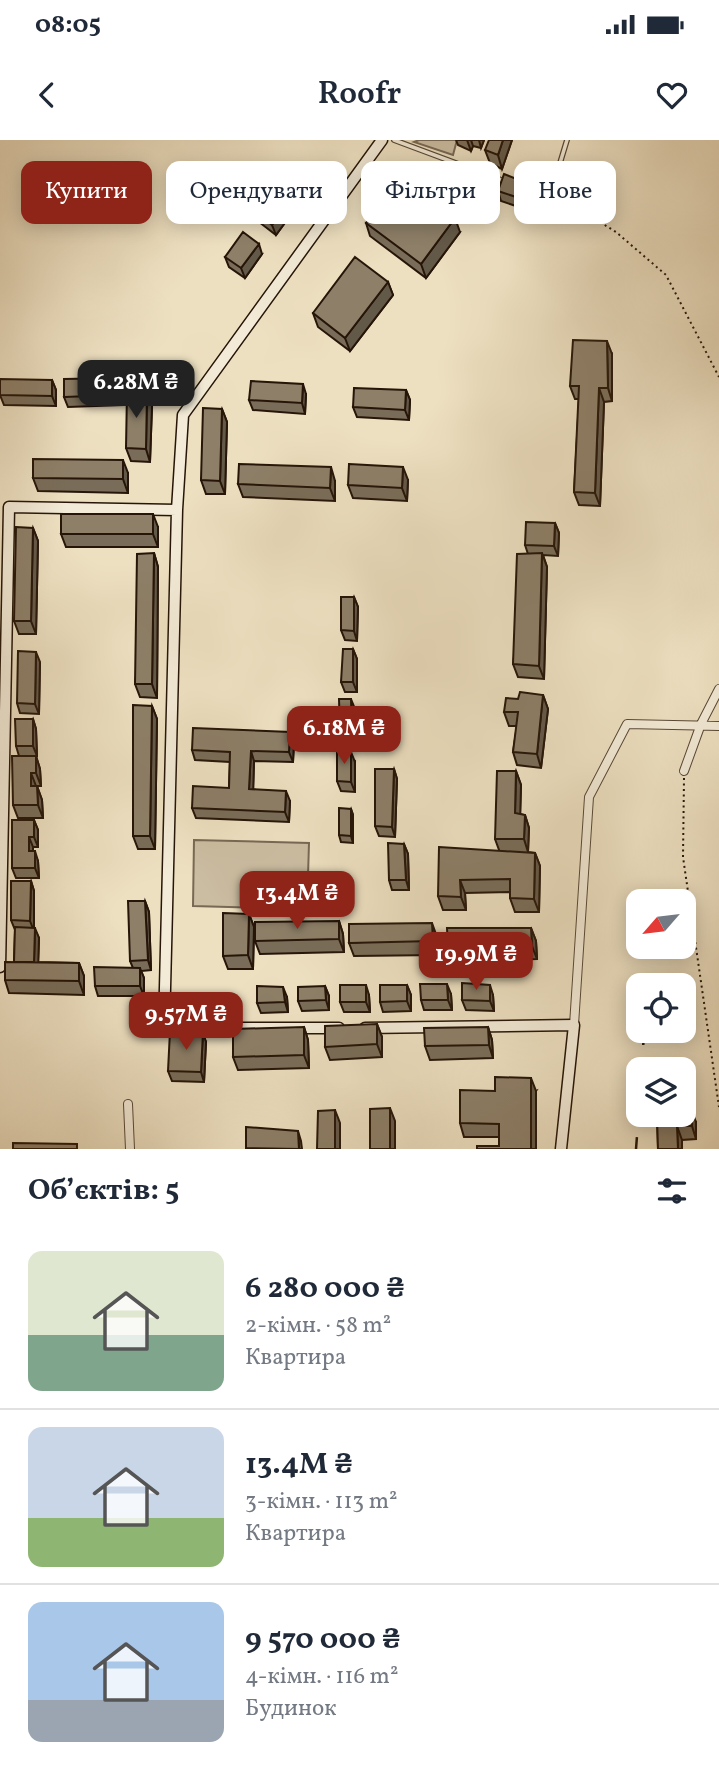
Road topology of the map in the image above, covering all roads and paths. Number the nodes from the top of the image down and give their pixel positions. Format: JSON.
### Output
{"nodes":[{"id":1,"x":382,"y":140,"type":"edge"},
{"id":2,"x":394,"y":140,"type":"edge"},
{"id":3,"x":567,"y":140,"type":"edge"},
{"id":4,"x":561,"y":161,"type":"edge"},
{"id":5,"x":512,"y":184,"type":"edge"},
{"id":6,"x":603,"y":224,"type":"edge"},
{"id":7,"x":719,"y":377,"type":"edge"},
{"id":8,"x":5,"y":506,"type":"edge"},
{"id":9,"x":177,"y":510,"type":"junction"},
{"id":10,"x":719,"y":689,"type":"edge"},
{"id":11,"x":701,"y":724,"type":"junction"},
{"id":12,"x":719,"y":726,"type":"edge"},
{"id":13,"x":684,"y":771,"type":"joint"},
{"id":14,"x":1,"y":914,"type":"edge"},
{"id":15,"x":0,"y":967,"type":"edge"},
{"id":16,"x":574,"y":1025,"type":"junction"},
{"id":17,"x":128,"y":1104,"type":"dead end"},
{"id":18,"x":719,"y":1107,"type":"edge"},
{"id":19,"x":130,"y":1149,"type":"edge"},
{"id":20,"x":561,"y":1149,"type":"edge"}],
"edges":[{"from":1,"to":9,"type":"street"},
{"from":2,"to":5,"type":"lane"},
{"from":3,"to":4,"type":"lane"},
{"from":6,"to":7,"type":"path"},
{"from":8,"to":9,"type":"street"},
{"from":8,"to":14,"type":"street"},
{"from":9,"to":16,"type":"street"},
{"from":10,"to":11,"type":"street"},
{"from":11,"to":12,"type":"street"},
{"from":11,"to":13,"type":"street"},
{"from":11,"to":16,"type":"street"},
{"from":13,"to":18,"type":"path"},
{"from":14,"to":15,"type":"street"},
{"from":16,"to":20,"type":"street"},
{"from":17,"to":19,"type":"street"}]}
